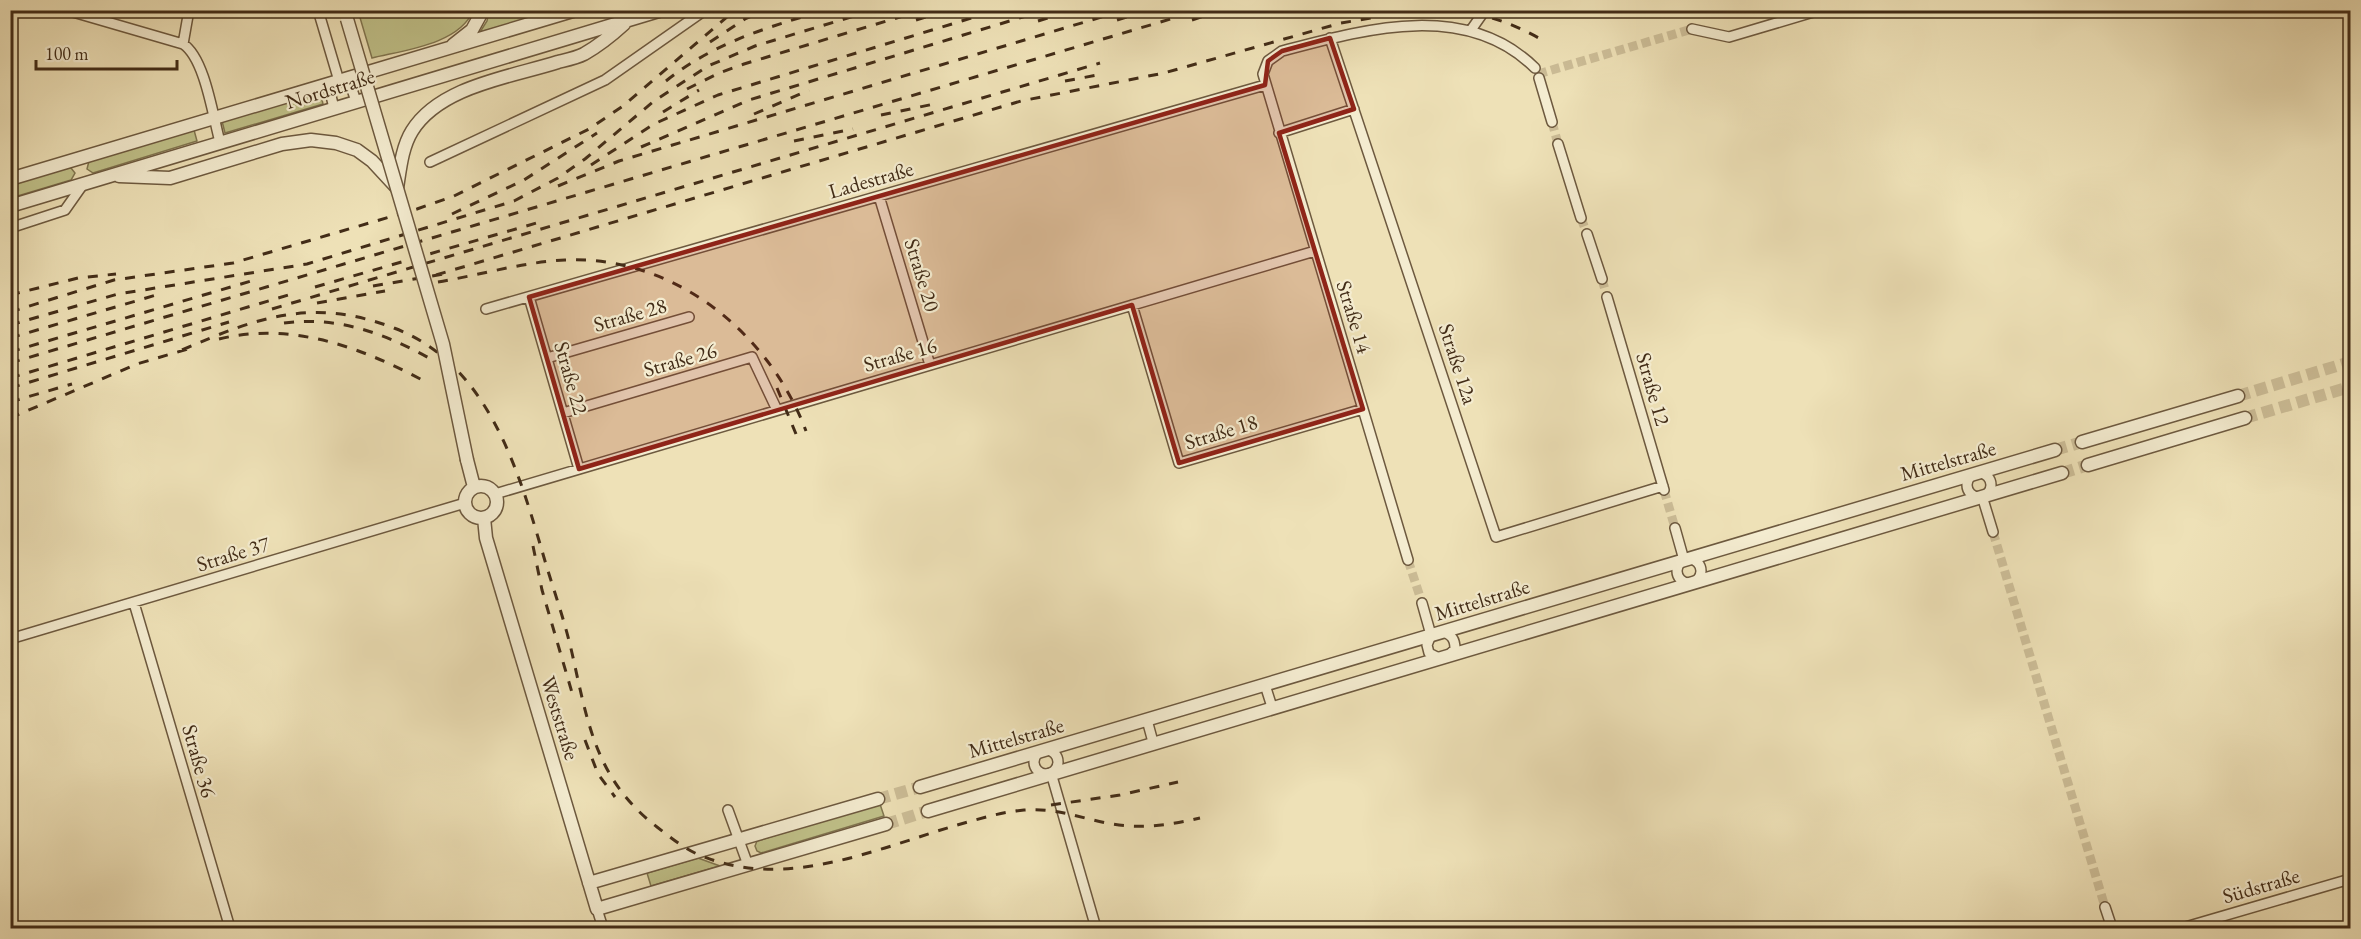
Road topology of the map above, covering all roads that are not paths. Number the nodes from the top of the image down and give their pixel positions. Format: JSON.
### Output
{"nodes":[{"id":1,"x":66,"y":10,"type":"edge"},
{"id":2,"x":189,"y":10,"type":"edge"},
{"id":3,"x":318,"y":10,"type":"edge"},
{"id":4,"x":483,"y":10,"type":"edge"},
{"id":5,"x":576,"y":10,"type":"edge"},
{"id":6,"x":662,"y":10,"type":"edge"},
{"id":7,"x":705,"y":10,"type":"edge"},
{"id":8,"x":1485,"y":10,"type":"edge"},
{"id":9,"x":1820,"y":10,"type":"edge"},
{"id":10,"x":347,"y":15,"type":"edge"},
{"id":11,"x":627,"y":21,"type":"junction"},
{"id":12,"x":1692,"y":29,"type":"tunnel mouth"},
{"id":13,"x":1471,"y":30,"type":"junction"},
{"id":14,"x":1330,"y":38,"type":"junction"},
{"id":15,"x":183,"y":44,"type":"junction"},
{"id":16,"x":445,"y":50,"type":"junction"},
{"id":17,"x":1535,"y":68,"type":"dead end"},
{"id":18,"x":1539,"y":78,"type":"dead end"},
{"id":19,"x":338,"y":81,"type":"junction"},
{"id":20,"x":1265,"y":85,"type":"junction"},
{"id":21,"x":356,"y":102,"type":"junction"},
{"id":22,"x":334,"y":108,"type":"junction"},
{"id":23,"x":1354,"y":109,"type":"junction"},
{"id":24,"x":214,"y":118,"type":"junction"},
{"id":25,"x":1552,"y":122,"type":"tunnel mouth"},
{"id":26,"x":1279,"y":133,"type":"junction"},
{"id":27,"x":220,"y":142,"type":"junction"},
{"id":28,"x":1558,"y":144,"type":"tunnel mouth"},
{"id":29,"x":430,"y":162,"type":"dead end"},
{"id":30,"x":109,"y":175,"type":"junction"},
{"id":31,"x":10,"y":179,"type":"edge"},
{"id":32,"x":85,"y":182,"type":"junction"},
{"id":33,"x":397,"y":188,"type":"junction"},
{"id":34,"x":879,"y":196,"type":"junction"},
{"id":35,"x":10,"y":206,"type":"edge"},
{"id":36,"x":1581,"y":218,"type":"tunnel mouth"},
{"id":37,"x":10,"y":228,"type":"edge"},
{"id":38,"x":1587,"y":234,"type":"tunnel mouth"},
{"id":39,"x":1315,"y":251,"type":"junction"},
{"id":40,"x":1602,"y":279,"type":"tunnel mouth"},
{"id":41,"x":529,"y":297,"type":"junction"},
{"id":42,"x":1607,"y":297,"type":"tunnel mouth"},
{"id":43,"x":1132,"y":305,"type":"junction"},
{"id":44,"x":486,"y":309,"type":"dead end"},
{"id":45,"x":689,"y":317,"type":"dead end"},
{"id":46,"x":547,"y":358,"type":"junction"},
{"id":47,"x":930,"y":365,"type":"junction"},
{"id":48,"x":2238,"y":396,"type":"tunnel mouth"},
{"id":49,"x":1363,"y":409,"type":"junction"},
{"id":50,"x":777,"y":410,"type":"junction"},
{"id":51,"x":563,"y":413,"type":"junction"},
{"id":52,"x":2245,"y":418,"type":"tunnel mouth"},
{"id":53,"x":2082,"y":442,"type":"tunnel mouth"},
{"id":54,"x":2055,"y":450,"type":"tunnel mouth"},
{"id":55,"x":2088,"y":465,"type":"tunnel mouth"},
{"id":56,"x":579,"y":469,"type":"junction"},
{"id":57,"x":2062,"y":473,"type":"tunnel mouth"},
{"id":58,"x":1976,"y":474,"type":"junction"},
{"id":59,"x":474,"y":487,"type":"junction"},
{"id":60,"x":1663,"y":488,"type":"joint"},
{"id":61,"x":495,"y":494,"type":"junction"},
{"id":62,"x":1982,"y":496,"type":"junction"},
{"id":63,"x":465,"y":502,"type":"junction"},
{"id":64,"x":484,"y":518,"type":"junction"},
{"id":65,"x":1675,"y":528,"type":"tunnel mouth"},
{"id":66,"x":1992,"y":532,"type":"tunnel mouth"},
{"id":67,"x":1408,"y":560,"type":"tunnel mouth"},
{"id":68,"x":1684,"y":560,"type":"junction"},
{"id":69,"x":1691,"y":583,"type":"junction"},
{"id":70,"x":134,"y":603,"type":"junction"},
{"id":71,"x":1422,"y":603,"type":"tunnel mouth"},
{"id":72,"x":1437,"y":633,"type":"junction"},
{"id":73,"x":10,"y":639,"type":"edge"},
{"id":74,"x":1444,"y":656,"type":"junction"},
{"id":75,"x":1264,"y":685,"type":"junction"},
{"id":76,"x":1272,"y":707,"type":"junction"},
{"id":77,"x":1147,"y":720,"type":"junction"},
{"id":78,"x":1153,"y":742,"type":"junction"},
{"id":79,"x":1042,"y":751,"type":"junction"},
{"id":80,"x":1051,"y":773,"type":"junction"},
{"id":81,"x":920,"y":787,"type":"tunnel mouth"},
{"id":82,"x":878,"y":799,"type":"tunnel mouth"},
{"id":83,"x":728,"y":810,"type":"dead end"},
{"id":84,"x":928,"y":811,"type":"tunnel mouth"},
{"id":85,"x":886,"y":824,"type":"tunnel mouth"},
{"id":86,"x":741,"y":840,"type":"junction"},
{"id":87,"x":748,"y":865,"type":"junction"},
{"id":88,"x":2350,"y":879,"type":"edge"},
{"id":89,"x":589,"y":883,"type":"junction"},
{"id":90,"x":2105,"y":907,"type":"tunnel mouth"},
{"id":91,"x":597,"y":909,"type":"junction"},
{"id":92,"x":230,"y":928,"type":"edge"},
{"id":93,"x":603,"y":928,"type":"edge"},
{"id":94,"x":1095,"y":928,"type":"edge"},
{"id":95,"x":2112,"y":928,"type":"edge"},
{"id":96,"x":2182,"y":928,"type":"edge"}],
"edges":[{"from":1,"to":15,"type":"street"},
{"from":2,"to":15,"type":"street"},
{"from":3,"to":19,"type":"street"},
{"from":4,"to":16,"type":"street"},
{"from":5,"to":16,"type":"street","name":"Nordstraße"},
{"from":6,"to":11,"type":"street","name":"Nordstraße"},
{"from":7,"to":29,"type":"street"},
{"from":8,"to":13,"type":"street"},
{"from":9,"to":12,"type":"street"},
{"from":10,"to":33,"type":"street","bridge":true},
{"from":11,"to":21,"type":"street","name":"Nordstraße"},
{"from":11,"to":33,"type":"street"},
{"from":13,"to":14,"type":"street"},
{"from":13,"to":17,"type":"street"},
{"from":14,"to":20,"type":"street"},
{"from":14,"to":23,"type":"street","name":"Straße 12a"},
{"from":15,"to":24,"type":"street"},
{"from":16,"to":19,"type":"street","name":"Nordstraße"},
{"from":18,"to":25,"type":"street"},
{"from":19,"to":21,"type":"street"},
{"from":19,"to":22,"type":"street"},
{"from":19,"to":24,"type":"street","name":"Nordstraße"},
{"from":20,"to":26,"type":"street","name":"Straße 14"},
{"from":20,"to":34,"type":"street","name":"Ladestraße"},
{"from":21,"to":22,"type":"street","name":"Nordstraße"},
{"from":22,"to":27,"type":"street","name":"Nordstraße"},
{"from":23,"to":26,"type":"street"},
{"from":23,"to":60,"type":"street","name":"Straße 12a"},
{"from":24,"to":27,"type":"street"},
{"from":24,"to":31,"type":"street","name":"Nordstraße"},
{"from":26,"to":39,"type":"street","name":"Straße 14"},
{"from":27,"to":30,"type":"street","name":"Nordstraße"},
{"from":28,"to":36,"type":"street"},
{"from":30,"to":32,"type":"street","name":"Nordstraße"},
{"from":30,"to":33,"type":"street"},
{"from":32,"to":35,"type":"street","name":"Nordstraße"},
{"from":32,"to":37,"type":"street"},
{"from":33,"to":59,"type":"street","bridge":true},
{"from":34,"to":41,"type":"street","name":"Ladestraße"},
{"from":34,"to":47,"type":"street","name":"Straße 20"},
{"from":38,"to":40,"type":"street"},
{"from":39,"to":43,"type":"street","name":"Straße 16"},
{"from":39,"to":49,"type":"street","name":"Straße 14"},
{"from":41,"to":44,"type":"street","name":"Ladestraße"},
{"from":41,"to":46,"type":"street","name":"Straße 22"},
{"from":42,"to":60,"type":"street","name":"Straße 12"},
{"from":43,"to":47,"type":"street","name":"Straße 16"},
{"from":43,"to":49,"type":"street","name":"Straße 18"},
{"from":45,"to":46,"type":"street","name":"Straße 28"},
{"from":46,"to":51,"type":"street","name":"Straße 22"},
{"from":47,"to":50,"type":"street","name":"Straße 16"},
{"from":48,"to":53,"type":"street"},
{"from":49,"to":67,"type":"street","name":"Straße 14"},
{"from":50,"to":51,"type":"street","name":"Straße 26"},
{"from":50,"to":56,"type":"street","name":"Straße 16"},
{"from":51,"to":56,"type":"street","name":"Straße 22"},
{"from":52,"to":55,"type":"street"},
{"from":54,"to":58,"type":"street","name":"Mittelstraße"},
{"from":56,"to":61,"type":"street","name":"Straße 16"},
{"from":57,"to":62,"type":"street","name":"Mittelstraße"},
{"from":58,"to":62,"type":"street"},
{"from":58,"to":62,"type":"street"},
{"from":58,"to":68,"type":"street","name":"Mittelstraße"},
{"from":59,"to":61,"type":"street"},
{"from":59,"to":63,"type":"street"},
{"from":61,"to":64,"type":"street"},
{"from":62,"to":66,"type":"street"},
{"from":62,"to":69,"type":"street","name":"Mittelstraße"},
{"from":63,"to":64,"type":"street"},
{"from":63,"to":70,"type":"street","name":"Straße 37"},
{"from":64,"to":89,"type":"street","name":"Weststraße"},
{"from":65,"to":68,"type":"street"},
{"from":68,"to":69,"type":"street"},
{"from":68,"to":69,"type":"street"},
{"from":68,"to":72,"type":"street","name":"Mittelstraße"},
{"from":69,"to":74,"type":"street","name":"Mittelstraße"},
{"from":70,"to":73,"type":"street","name":"Straße 37"},
{"from":70,"to":92,"type":"street","name":"Straße 36"},
{"from":71,"to":72,"type":"street"},
{"from":72,"to":74,"type":"street"},
{"from":72,"to":74,"type":"street"},
{"from":72,"to":75,"type":"street","name":"Mittelstraße"},
{"from":74,"to":76,"type":"street","name":"Mittelstraße"},
{"from":75,"to":76,"type":"street"},
{"from":75,"to":77,"type":"street","name":"Mittelstraße"},
{"from":76,"to":78,"type":"street","name":"Mittelstraße"},
{"from":77,"to":78,"type":"street"},
{"from":77,"to":79,"type":"street","name":"Mittelstraße"},
{"from":78,"to":80,"type":"street","name":"Mittelstraße"},
{"from":79,"to":80,"type":"street"},
{"from":79,"to":80,"type":"street"},
{"from":79,"to":81,"type":"street","name":"Mittelstraße"},
{"from":80,"to":84,"type":"street","name":"Mittelstraße"},
{"from":80,"to":94,"type":"street"},
{"from":82,"to":86,"type":"street"},
{"from":83,"to":86,"type":"street"},
{"from":85,"to":87,"type":"street"},
{"from":86,"to":87,"type":"street"},
{"from":86,"to":89,"type":"street"},
{"from":87,"to":91,"type":"street"},
{"from":88,"to":96,"type":"street","name":"Südstraße"},
{"from":89,"to":91,"type":"street","name":"Weststraße"},
{"from":90,"to":95,"type":"street"},
{"from":91,"to":93,"type":"street","name":"Weststraße"}]}
